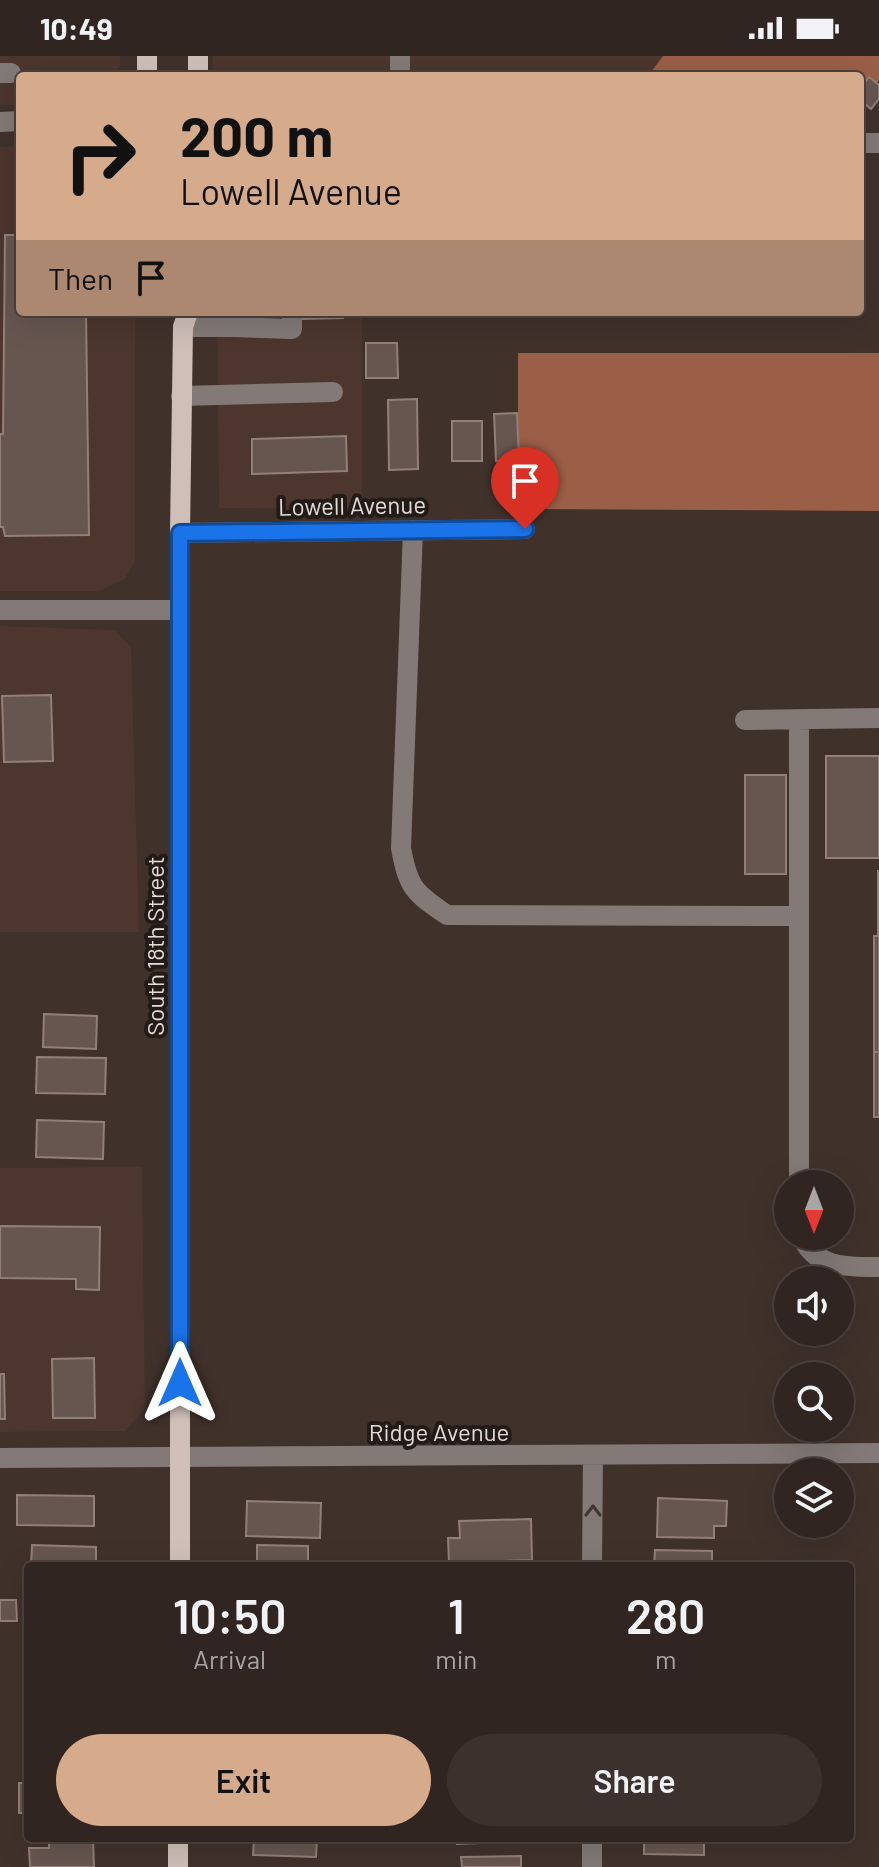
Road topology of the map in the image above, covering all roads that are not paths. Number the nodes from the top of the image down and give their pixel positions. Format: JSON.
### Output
{"nodes":[{"id":1,"x":292,"y":316,"type":"edge"},
{"id":2,"x":182,"y":317,"type":"edge"},
{"id":3,"x":235,"y":320,"type":"edge"},
{"id":4,"x":333,"y":392,"type":"dead end"},
{"id":5,"x":181,"y":396,"type":"junction"},
{"id":6,"x":525,"y":529,"type":"dead end"},
{"id":7,"x":413,"y":530,"type":"junction"},
{"id":8,"x":180,"y":533,"type":"junction"},
{"id":9,"x":0,"y":610,"type":"edge"},
{"id":10,"x":180,"y":610,"type":"junction"},
{"id":11,"x":879,"y":718,"type":"edge"},
{"id":12,"x":745,"y":720,"type":"dead end"},
{"id":13,"x":799,"y":720,"type":"junction"},
{"id":14,"x":799,"y":916,"type":"junction"},
{"id":15,"x":799,"y":1170,"type":"edge"},
{"id":16,"x":810,"y":1250,"type":"edge"},
{"id":17,"x":879,"y":1267,"type":"edge"},
{"id":18,"x":879,"y":1453,"type":"edge"},
{"id":19,"x":593,"y":1456,"type":"junction"},
{"id":20,"x":0,"y":1458,"type":"edge"},
{"id":21,"x":180,"y":1458,"type":"junction"},
{"id":22,"x":180,"y":1562,"type":"edge"},
{"id":23,"x":592,"y":1562,"type":"edge"},
{"id":24,"x":178,"y":1842,"type":"edge"},
{"id":25,"x":592,"y":1842,"type":"edge"},
{"id":26,"x":178,"y":1867,"type":"edge"},
{"id":27,"x":592,"y":1867,"type":"edge"}],
"edges":[{"from":1,"to":3,"type":"street"},
{"from":2,"to":3,"type":"street"},
{"from":2,"to":5,"type":"main road","name":"South 18th Street"},
{"from":4,"to":5,"type":"street"},
{"from":5,"to":8,"type":"main road","name":"South 18th Street"},
{"from":6,"to":7,"type":"street","name":"Lowell Avenue"},
{"from":7,"to":8,"type":"street","name":"Lowell Avenue"},
{"from":7,"to":14,"type":"street"},
{"from":8,"to":10,"type":"main road","name":"South 18th Street"},
{"from":9,"to":10,"type":"street"},
{"from":10,"to":21,"type":"main road","name":"South 18th Street"},
{"from":11,"to":13,"type":"street"},
{"from":12,"to":13,"type":"street"},
{"from":13,"to":14,"type":"street"},
{"from":14,"to":15,"type":"street"},
{"from":16,"to":17,"type":"street"},
{"from":18,"to":19,"type":"street","name":"Ridge Avenue"},
{"from":19,"to":21,"type":"street","name":"Ridge Avenue"},
{"from":23,"to":19,"type":"street","one_way":true},
{"from":20,"to":21,"type":"street","name":"Ridge Avenue"},
{"from":21,"to":22,"type":"main road","name":"South 18th Street"},
{"from":24,"to":26,"type":"main road"},
{"from":25,"to":27,"type":"street"}]}
